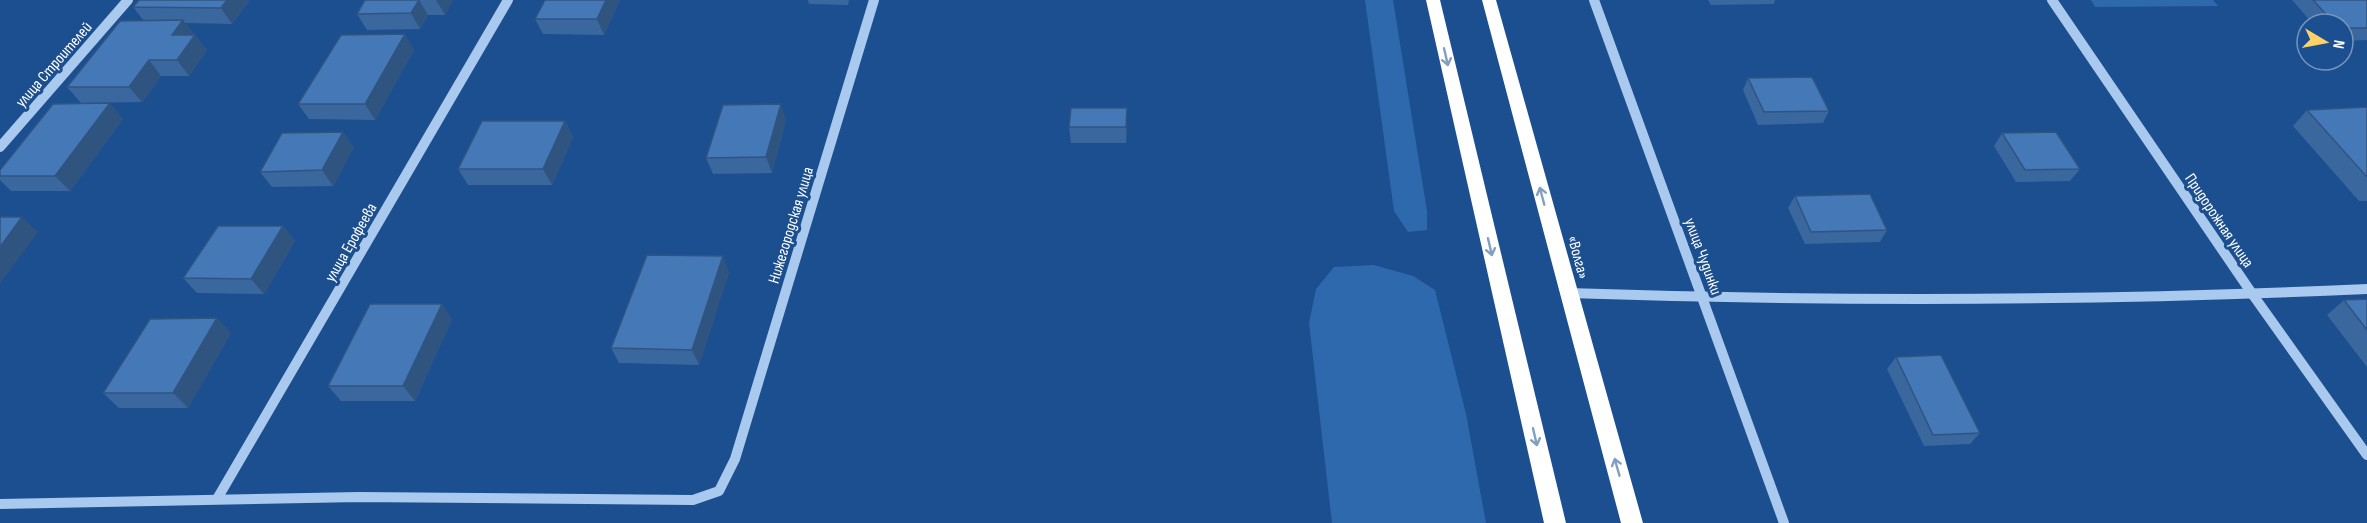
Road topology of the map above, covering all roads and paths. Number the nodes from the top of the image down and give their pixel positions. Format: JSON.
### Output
{"nodes":[{"id":1,"x":128,"y":0,"type":"edge"},
{"id":2,"x":508,"y":0,"type":"edge"},
{"id":3,"x":874,"y":0,"type":"edge"},
{"id":4,"x":1433,"y":0,"type":"edge"},
{"id":5,"x":1489,"y":0,"type":"edge"},
{"id":6,"x":1594,"y":0,"type":"edge"},
{"id":7,"x":2052,"y":0,"type":"edge"},
{"id":8,"x":0,"y":147,"type":"edge"},
{"id":9,"x":2367,"y":289,"type":"edge"},
{"id":10,"x":1568,"y":293,"type":"junction"},
{"id":11,"x":2253,"y":295,"type":"junction"},
{"id":12,"x":1703,"y":298,"type":"junction"},
{"id":13,"x":2367,"y":455,"type":"edge"},
{"id":14,"x":218,"y":499,"type":"junction"},
{"id":15,"x":0,"y":504,"type":"edge"},
{"id":16,"x":1555,"y":523,"type":"edge"},
{"id":17,"x":1632,"y":523,"type":"edge"},
{"id":18,"x":1784,"y":523,"type":"edge"}],
"edges":[{"from":1,"to":8,"type":"street","name":"улица Строителей"},
{"from":2,"to":14,"type":"street","name":"улица Ерофеева"},
{"from":3,"to":14,"type":"street","name":"Нижегородская улица"},
{"from":4,"to":16,"type":"highway","one_way":true},
{"from":10,"to":5,"type":"highway","name":"«Волга»","one_way":true},
{"from":6,"to":12,"type":"street","name":"улица Чудинки"},
{"from":7,"to":11,"type":"street","name":"Придорожная улица"},
{"from":9,"to":11,"type":"street"},
{"from":10,"to":12,"type":"street"},
{"from":17,"to":10,"type":"highway","name":"«Волга»","one_way":true},
{"from":11,"to":12,"type":"street"},
{"from":11,"to":13,"type":"street","name":"Придорожная улица"},
{"from":12,"to":18,"type":"street","name":"улица Чудинки"},
{"from":14,"to":15,"type":"street","name":"Нижегородская улица"}]}
